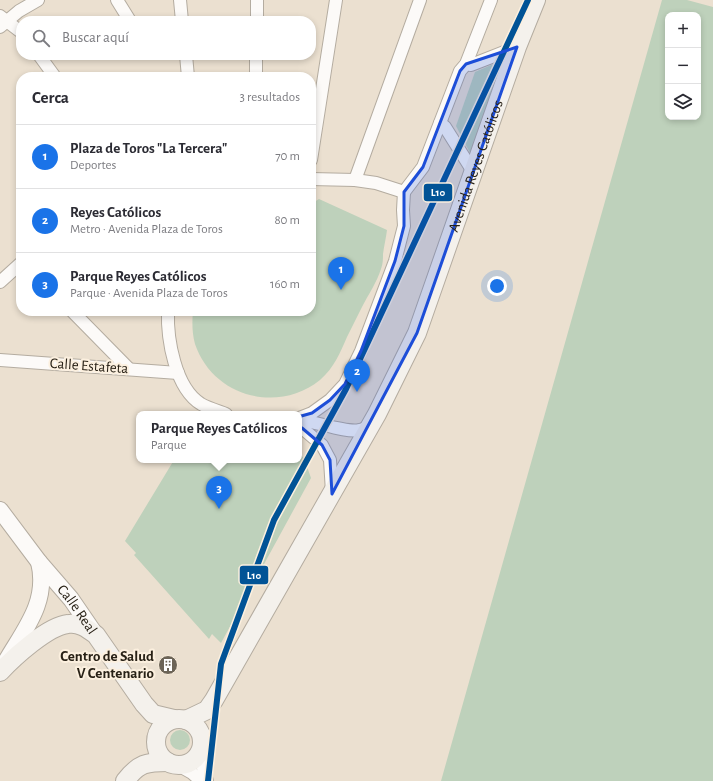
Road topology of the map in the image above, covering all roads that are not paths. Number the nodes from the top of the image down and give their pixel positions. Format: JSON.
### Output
{"nodes":[{"id":1,"x":38,"y":0,"type":"edge"},
{"id":2,"x":117,"y":0,"type":"edge"},
{"id":3,"x":180,"y":0,"type":"edge"},
{"id":4,"x":257,"y":0,"type":"edge"},
{"id":5,"x":336,"y":0,"type":"edge"},
{"id":6,"x":420,"y":0,"type":"edge"},
{"id":7,"x":491,"y":0,"type":"edge"},
{"id":8,"x":536,"y":0,"type":"edge"},
{"id":9,"x":127,"y":16,"type":"edge"},
{"id":10,"x":182,"y":16,"type":"edge"},
{"id":11,"x":257,"y":16,"type":"edge"},
{"id":12,"x":2,"y":21,"type":"edge"},
{"id":13,"x":16,"y":29,"type":"edge"},
{"id":14,"x":517,"y":47,"type":"junction"},
{"id":15,"x":43,"y":60,"type":"edge"},
{"id":16,"x":186,"y":60,"type":"edge"},
{"id":17,"x":256,"y":60,"type":"edge"},
{"id":18,"x":466,"y":64,"type":"junction"},
{"id":19,"x":51,"y":72,"type":"edge"},
{"id":20,"x":188,"y":72,"type":"edge"},
{"id":21,"x":256,"y":72,"type":"edge"},
{"id":22,"x":440,"y":123,"type":"junction"},
{"id":23,"x":316,"y":128,"type":"edge"},
{"id":24,"x":474,"y":173,"type":"junction"},
{"id":25,"x":316,"y":179,"type":"edge"},
{"id":26,"x":356,"y":180,"type":"junction"},
{"id":27,"x":404,"y":192,"type":"junction"},
{"id":28,"x":16,"y":268,"type":"edge"},
{"id":29,"x":0,"y":282,"type":"edge"},
{"id":30,"x":77,"y":316,"type":"edge"},
{"id":31,"x":168,"y":316,"type":"edge"},
{"id":32,"x":0,"y":360,"type":"edge"},
{"id":33,"x":129,"y":369,"type":"junction"},
{"id":34,"x":178,"y":373,"type":"junction"},
{"id":35,"x":218,"y":411,"type":"edge"},
{"id":36,"x":302,"y":418,"type":"edge"},
{"id":37,"x":302,"y":420,"type":"edge"},
{"id":38,"x":370,"y":425,"type":"junction"},
{"id":39,"x":302,"y":428,"type":"edge"},
{"id":40,"x":332,"y":494,"type":"junction"},
{"id":41,"x":0,"y":510,"type":"edge"},
{"id":42,"x":39,"y":562,"type":"junction"},
{"id":43,"x":96,"y":635,"type":"junction"},
{"id":44,"x":0,"y":671,"type":"edge"},
{"id":45,"x":214,"y":700,"type":"junction"},
{"id":46,"x":180,"y":720,"type":"junction"},
{"id":47,"x":201,"y":745,"type":"junction"},
{"id":48,"x":172,"y":763,"type":"junction"},
{"id":49,"x":125,"y":781,"type":"edge"},
{"id":50,"x":201,"y":781,"type":"edge"},
{"id":51,"x":207,"y":781,"type":"edge"}],
"edges":[{"from":1,"to":12,"type":"street"},
{"from":2,"to":9,"type":"street"},
{"from":3,"to":10,"type":"street"},
{"from":4,"to":11,"type":"street"},
{"from":5,"to":23,"type":"street"},
{"from":6,"to":26,"type":"street"},
{"from":7,"to":18,"type":"street"},
{"from":8,"to":14,"type":"main road","name":"Avenida Reyes Católicos"},
{"from":12,"to":13,"type":"street"},
{"from":14,"to":18,"type":"street"},
{"from":14,"to":24,"type":"main road","name":"Avenida Reyes Católicos"},
{"from":15,"to":19,"type":"street"},
{"from":16,"to":20,"type":"street"},
{"from":17,"to":21,"type":"street"},
{"from":18,"to":22,"type":"street"},
{"from":22,"to":24,"type":"street"},
{"from":22,"to":27,"type":"street"},
{"from":24,"to":38,"type":"main road","name":"Avenida Reyes Católicos"},
{"from":25,"to":26,"type":"street"},
{"from":26,"to":27,"type":"street"},
{"from":27,"to":36,"type":"street"},
{"from":28,"to":29,"type":"street"},
{"from":30,"to":33,"type":"street"},
{"from":31,"to":34,"type":"street"},
{"from":32,"to":33,"type":"street","name":"Calle Estafeta"},
{"from":33,"to":34,"type":"street","name":"Calle Estafeta"},
{"from":34,"to":35,"type":"street"},
{"from":37,"to":38,"type":"street"},
{"from":38,"to":40,"type":"main road","name":"Avenida Reyes Católicos"},
{"from":39,"to":40,"type":"street"},
{"from":40,"to":45,"type":"main road","name":"Avenida Reyes Católicos"},
{"from":41,"to":42,"type":"street","name":"Calle Real"},
{"from":42,"to":43,"type":"street","name":"Calle Real"},
{"from":42,"to":44,"type":"street"},
{"from":43,"to":44,"type":"main road"},
{"from":43,"to":46,"type":"main road","name":"Calle Real"},
{"from":45,"to":46,"type":"main road"},
{"from":45,"to":47,"type":"main road"},
{"from":46,"to":47,"type":"main road"},
{"from":46,"to":48,"type":"main road"},
{"from":47,"to":48,"type":"main road"},
{"from":47,"to":51,"type":"street"},
{"from":48,"to":49,"type":"main road"},
{"from":48,"to":50,"type":"street"}]}
